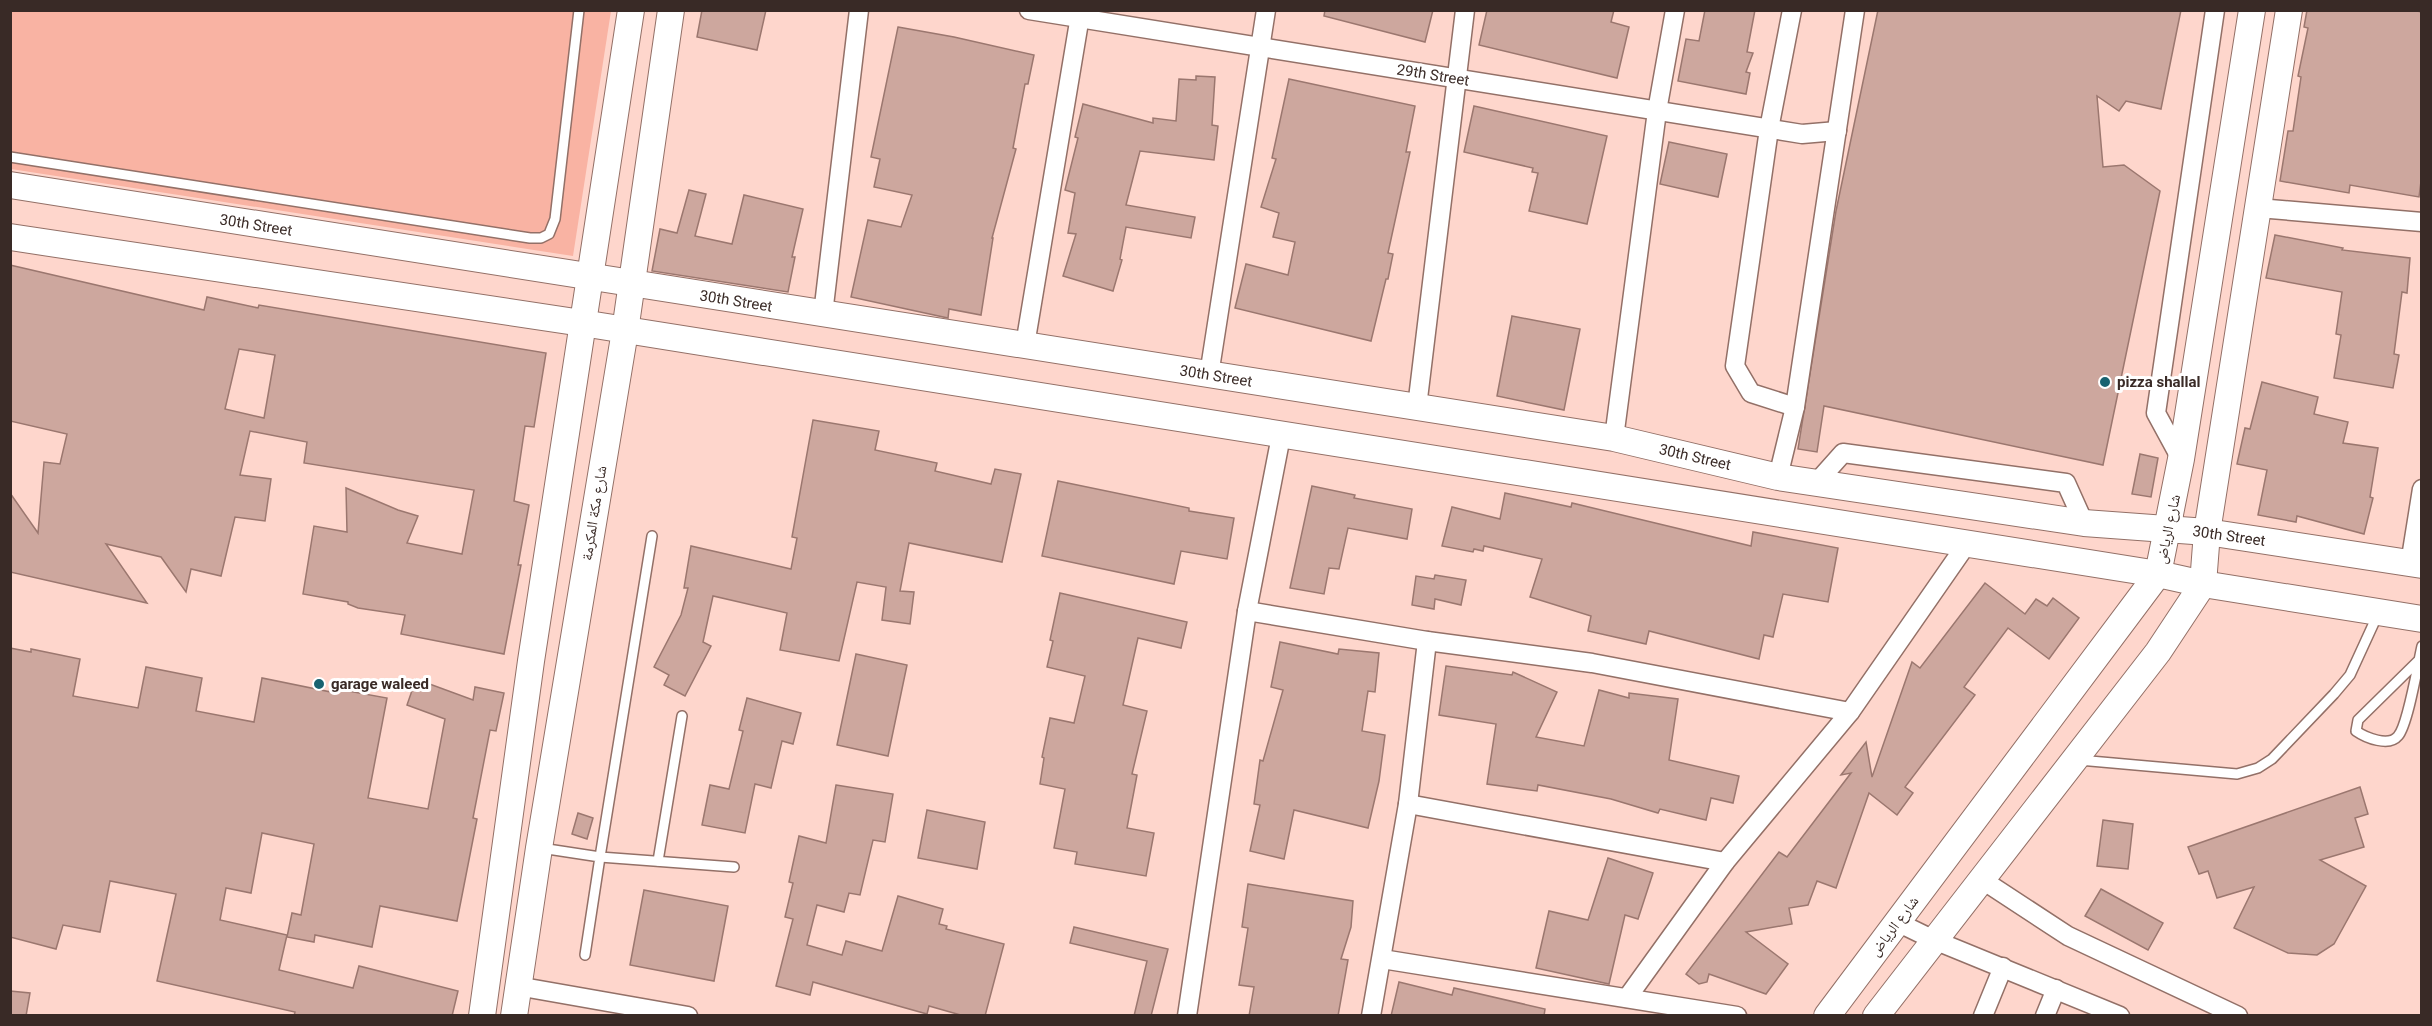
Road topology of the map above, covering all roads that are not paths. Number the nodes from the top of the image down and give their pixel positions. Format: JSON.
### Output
{"nodes":[{"id":1,"x":631,"y":10,"type":"edge"},
{"id":2,"x":671,"y":10,"type":"edge"},
{"id":3,"x":859,"y":10,"type":"edge"},
{"id":4,"x":1029,"y":10,"type":"edge"},
{"id":5,"x":1266,"y":10,"type":"edge"},
{"id":6,"x":1466,"y":10,"type":"edge"},
{"id":7,"x":1675,"y":10,"type":"edge"},
{"id":8,"x":1792,"y":10,"type":"edge"},
{"id":9,"x":1855,"y":10,"type":"edge"},
{"id":10,"x":2215,"y":10,"type":"edge"},
{"id":11,"x":2252,"y":10,"type":"edge"},
{"id":12,"x":2289,"y":10,"type":"edge"},
{"id":13,"x":576,"y":11,"type":"edge"},
{"id":14,"x":1080,"y":15,"type":"edge"},
{"id":15,"x":1260,"y":47,"type":"junction"},
{"id":16,"x":1455,"y":78,"type":"junction"},
{"id":17,"x":1657,"y":111,"type":"junction"},
{"id":18,"x":1769,"y":129,"type":"junction"},
{"id":19,"x":1837,"y":131,"type":"junction"},
{"id":20,"x":10,"y":157,"type":"edge"},
{"id":21,"x":10,"y":185,"type":"edge"},
{"id":22,"x":2258,"y":208,"type":"junction"},
{"id":23,"x":2421,"y":222,"type":"edge"},
{"id":24,"x":10,"y":237,"type":"edge"},
{"id":25,"x":589,"y":278,"type":"junction"},
{"id":26,"x":631,"y":285,"type":"junction"},
{"id":27,"x":823,"y":314,"type":"junction"},
{"id":28,"x":582,"y":323,"type":"junction"},
{"id":29,"x":625,"y":331,"type":"junction"},
{"id":30,"x":1025,"y":345,"type":"junction"},
{"id":31,"x":1209,"y":375,"type":"junction"},
{"id":32,"x":1417,"y":407,"type":"junction"},
{"id":33,"x":1796,"y":407,"type":"junction"},
{"id":34,"x":1281,"y":436,"type":"junction"},
{"id":35,"x":1614,"y":438,"type":"junction"},
{"id":36,"x":2181,"y":459,"type":"junction"},
{"id":37,"x":1778,"y":477,"type":"junction"},
{"id":38,"x":1818,"y":481,"type":"junction"},
{"id":39,"x":2421,"y":489,"type":"edge"},
{"id":40,"x":2084,"y":523,"type":"junction"},
{"id":41,"x":2169,"y":527,"type":"junction"},
{"id":42,"x":2207,"y":532,"type":"junction"},
{"id":43,"x":652,"y":536,"type":"dead end"},
{"id":44,"x":1966,"y":545,"type":"junction"},
{"id":45,"x":2416,"y":564,"type":"edge"},
{"id":46,"x":2158,"y":574,"type":"junction"},
{"id":47,"x":2203,"y":584,"type":"junction"},
{"id":48,"x":1247,"y":611,"type":"junction"},
{"id":49,"x":2379,"y":613,"type":"junction"},
{"id":50,"x":2421,"y":619,"type":"edge"},
{"id":51,"x":1427,"y":641,"type":"junction"},
{"id":52,"x":2421,"y":646,"type":"edge"},
{"id":53,"x":2418,"y":661,"type":"junction"},
{"id":54,"x":1850,"y":712,"type":"junction"},
{"id":55,"x":682,"y":716,"type":"dead end"},
{"id":56,"x":2074,"y":760,"type":"junction"},
{"id":57,"x":1408,"y":804,"type":"junction"},
{"id":58,"x":539,"y":848,"type":"junction"},
{"id":59,"x":600,"y":857,"type":"junction"},
{"id":60,"x":658,"y":861,"type":"junction"},
{"id":61,"x":1725,"y":862,"type":"junction"},
{"id":62,"x":734,"y":867,"type":"dead end"},
{"id":63,"x":1981,"y":879,"type":"junction"},
{"id":64,"x":1897,"y":922,"type":"junction"},
{"id":65,"x":1934,"y":940,"type":"junction"},
{"id":66,"x":585,"y":956,"type":"dead end"},
{"id":67,"x":1382,"y":959,"type":"junction"},
{"id":68,"x":2003,"y":968,"type":"junction"},
{"id":69,"x":517,"y":986,"type":"junction"},
{"id":70,"x":2056,"y":989,"type":"junction"},
{"id":71,"x":1627,"y":998,"type":"junction"},
{"id":72,"x":482,"y":1015,"type":"edge"},
{"id":73,"x":514,"y":1016,"type":"edge"},
{"id":74,"x":688,"y":1016,"type":"edge"},
{"id":75,"x":1187,"y":1016,"type":"edge"},
{"id":76,"x":1371,"y":1016,"type":"edge"},
{"id":77,"x":1737,"y":1016,"type":"edge"},
{"id":78,"x":1827,"y":1016,"type":"edge"},
{"id":79,"x":1876,"y":1016,"type":"edge"},
{"id":80,"x":1983,"y":1016,"type":"edge"},
{"id":81,"x":2044,"y":1016,"type":"edge"},
{"id":82,"x":2120,"y":1016,"type":"edge"},
{"id":83,"x":2238,"y":1016,"type":"edge"}],
"edges":[{"from":1,"to":25,"type":"street"},
{"from":2,"to":26,"type":"street","name":"شارع مكة المكرمة"},
{"from":3,"to":27,"type":"street"},
{"from":4,"to":14,"type":"street","name":"29th Street"},
{"from":5,"to":15,"type":"street"},
{"from":6,"to":16,"type":"street"},
{"from":7,"to":17,"type":"street"},
{"from":8,"to":18,"type":"street"},
{"from":9,"to":19,"type":"street"},
{"from":10,"to":36,"type":"street"},
{"from":11,"to":36,"type":"street","name":"شارع الرياض"},
{"from":12,"to":22,"type":"street"},
{"from":13,"to":20,"type":"lane"},
{"from":14,"to":15,"type":"street","name":"29th Street"},
{"from":14,"to":30,"type":"street"},
{"from":15,"to":16,"type":"street","name":"29th Street"},
{"from":15,"to":31,"type":"street"},
{"from":16,"to":17,"type":"street","name":"29th Street"},
{"from":16,"to":32,"type":"street"},
{"from":17,"to":18,"type":"street","name":"29th Street"},
{"from":17,"to":35,"type":"street"},
{"from":18,"to":19,"type":"street","name":"29th Street"},
{"from":18,"to":33,"type":"street"},
{"from":19,"to":33,"type":"street"},
{"from":21,"to":25,"type":"street","name":"30th Street"},
{"from":22,"to":23,"type":"street"},
{"from":22,"to":42,"type":"street"},
{"from":24,"to":28,"type":"street"},
{"from":25,"to":26,"type":"street","name":"30th Street"},
{"from":25,"to":28,"type":"street"},
{"from":26,"to":27,"type":"street","name":"30th Street"},
{"from":26,"to":29,"type":"street","name":"شارع مكة المكرمة"},
{"from":27,"to":30,"type":"street","name":"30th Street"},
{"from":28,"to":29,"type":"street"},
{"from":28,"to":72,"type":"street"},
{"from":29,"to":34,"type":"street"},
{"from":29,"to":58,"type":"street","name":"شارع مكة المكرمة"},
{"from":30,"to":31,"type":"street","name":"30th Street"},
{"from":31,"to":32,"type":"street","name":"30th Street"},
{"from":32,"to":35,"type":"street","name":"30th Street"},
{"from":33,"to":37,"type":"street"},
{"from":34,"to":44,"type":"street"},
{"from":34,"to":48,"type":"street"},
{"from":35,"to":37,"type":"street","name":"30th Street"},
{"from":36,"to":41,"type":"street","name":"شارع الرياض"},
{"from":37,"to":38,"type":"street","name":"30th Street"},
{"from":38,"to":40,"type":"street","name":"30th Street"},
{"from":38,"to":40,"type":"street"},
{"from":39,"to":45,"type":"street"},
{"from":40,"to":41,"type":"street","name":"30th Street"},
{"from":41,"to":42,"type":"street","name":"30th Street"},
{"from":41,"to":46,"type":"street","name":"شارع الرياض"},
{"from":42,"to":45,"type":"street","name":"30th Street"},
{"from":42,"to":47,"type":"street"},
{"from":43,"to":59,"type":"lane"},
{"from":44,"to":46,"type":"street"},
{"from":44,"to":54,"type":"street"},
{"from":46,"to":47,"type":"street"},
{"from":46,"to":64,"type":"street","name":"شارع الرياض"},
{"from":47,"to":49,"type":"street"},
{"from":47,"to":56,"type":"street"},
{"from":48,"to":51,"type":"street"},
{"from":48,"to":75,"type":"street"},
{"from":49,"to":50,"type":"street"},
{"from":49,"to":56,"type":"lane"},
{"from":51,"to":54,"type":"street"},
{"from":51,"to":57,"type":"street"},
{"from":52,"to":53,"type":"lane"},
{"from":53,"to":53,"type":"lane"},
{"from":54,"to":61,"type":"street"},
{"from":55,"to":60,"type":"lane"},
{"from":56,"to":63,"type":"street"},
{"from":57,"to":61,"type":"street"},
{"from":57,"to":67,"type":"street"},
{"from":58,"to":59,"type":"lane"},
{"from":58,"to":69,"type":"street","name":"شارع مكة المكرمة"},
{"from":59,"to":60,"type":"lane"},
{"from":59,"to":66,"type":"lane"},
{"from":60,"to":62,"type":"lane"},
{"from":61,"to":71,"type":"street"},
{"from":63,"to":65,"type":"street"},
{"from":63,"to":83,"type":"street"},
{"from":64,"to":65,"type":"street"},
{"from":64,"to":78,"type":"street","name":"شارع الرياض"},
{"from":65,"to":68,"type":"street"},
{"from":65,"to":79,"type":"street"},
{"from":67,"to":71,"type":"street"},
{"from":67,"to":76,"type":"street"},
{"from":68,"to":70,"type":"street"},
{"from":68,"to":80,"type":"street"},
{"from":69,"to":73,"type":"street","name":"شارع مكة المكرمة"},
{"from":69,"to":74,"type":"street"},
{"from":70,"to":81,"type":"street"},
{"from":70,"to":82,"type":"street"},
{"from":71,"to":77,"type":"street"}]}
